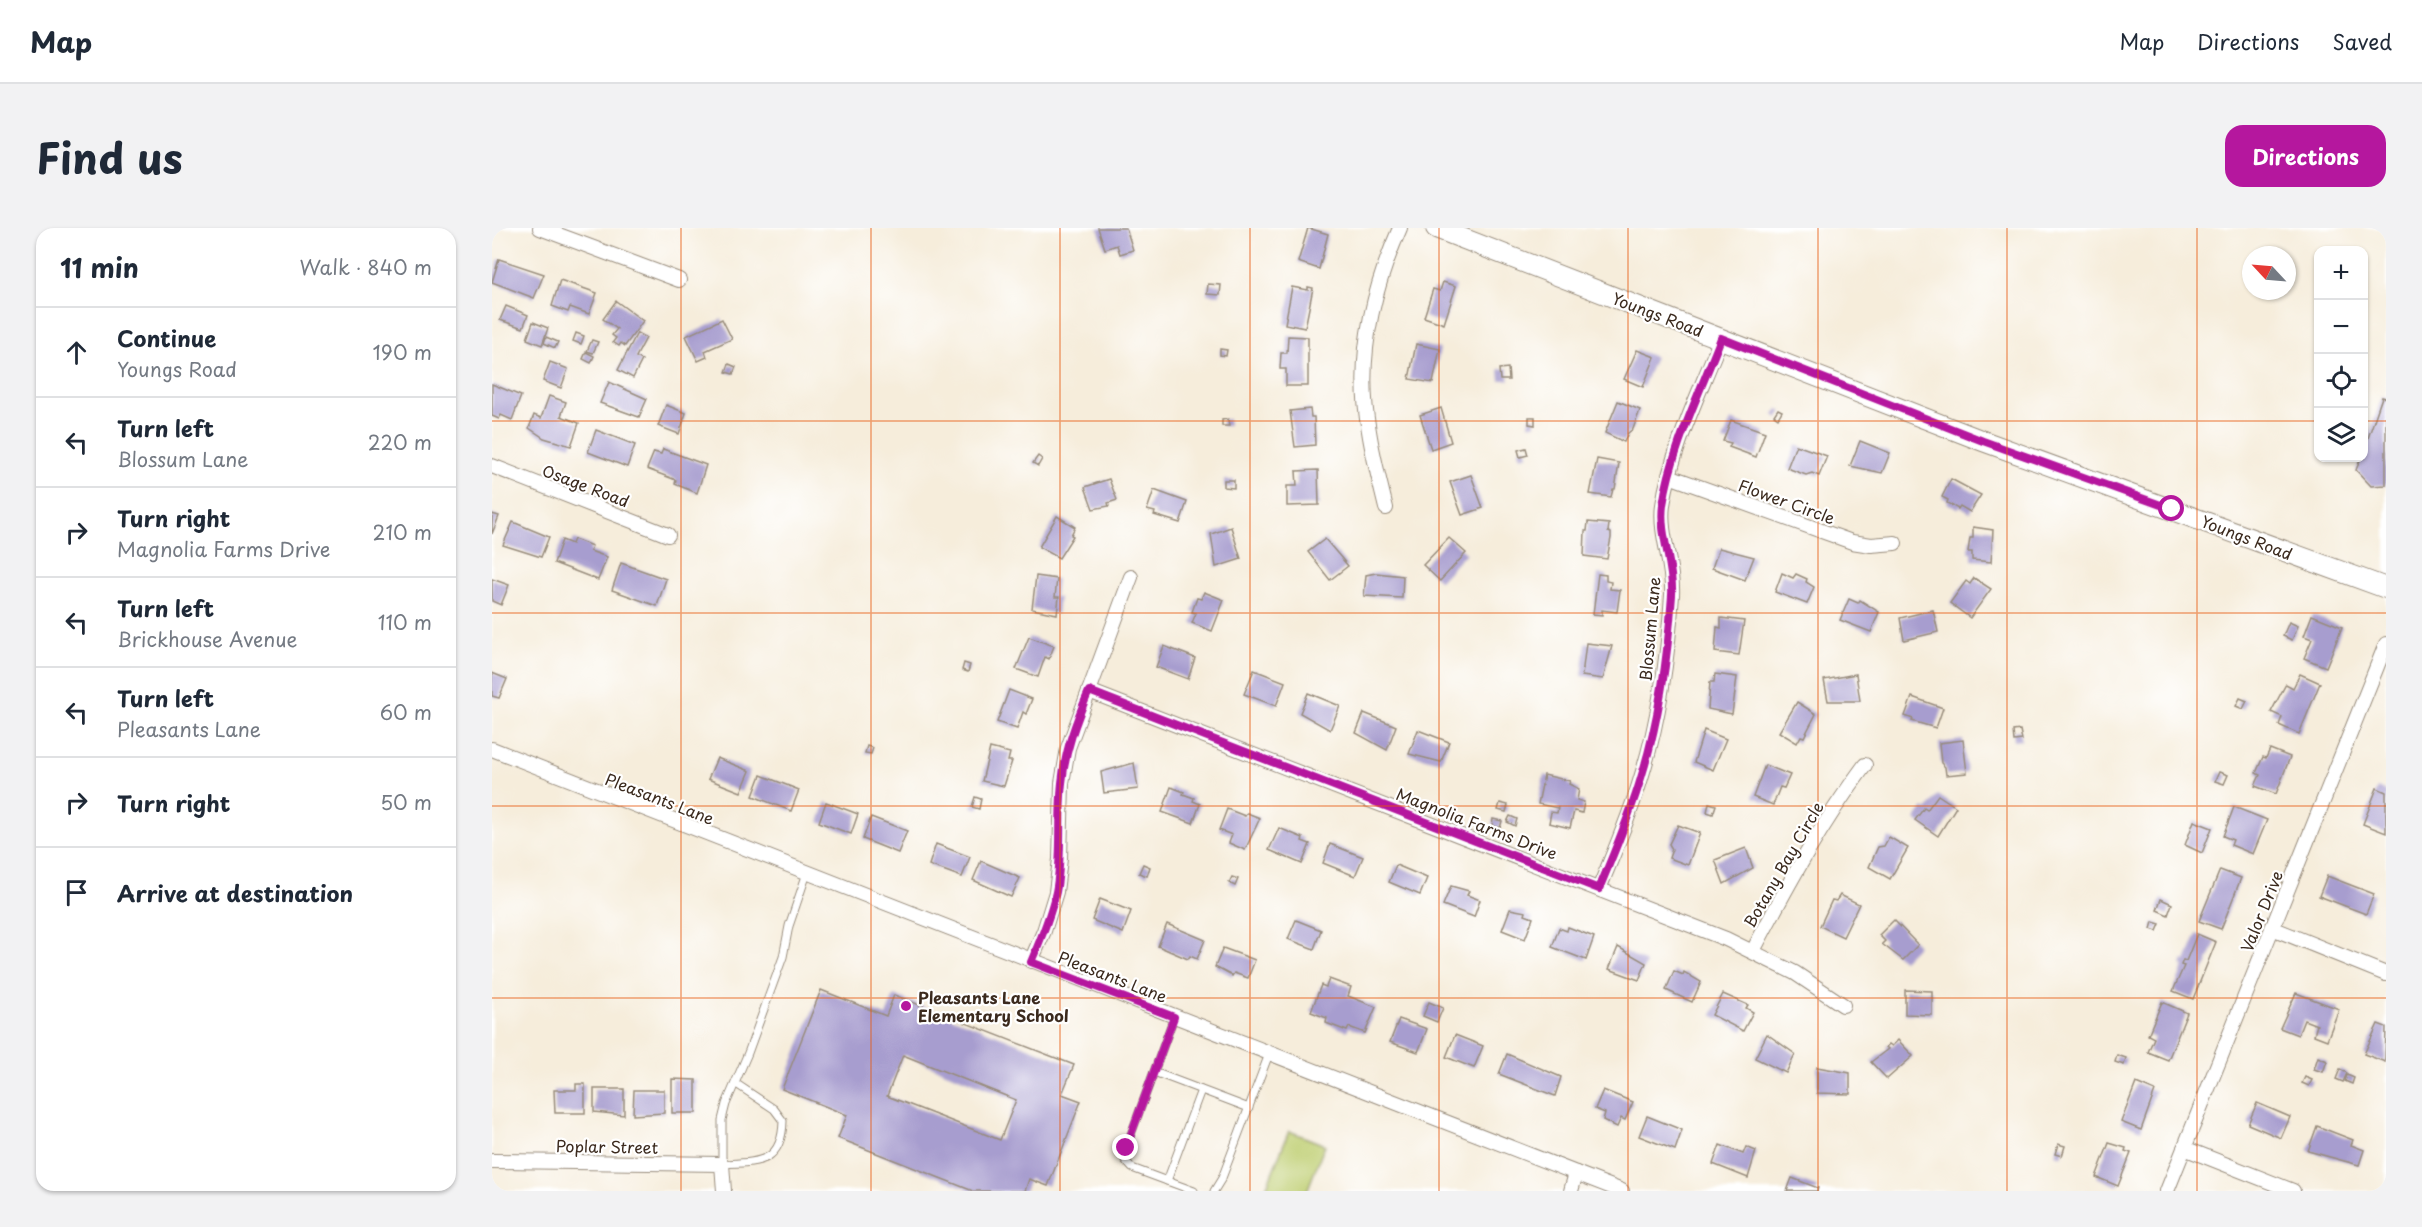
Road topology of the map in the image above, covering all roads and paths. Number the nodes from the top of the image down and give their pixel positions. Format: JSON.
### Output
{"nodes":[{"id":1,"x":540,"y":228,"type":"edge"},
{"id":2,"x":1400,"y":228,"type":"edge"},
{"id":3,"x":1436,"y":228,"type":"edge"},
{"id":4,"x":679,"y":280,"type":"dead end"},
{"id":5,"x":1721,"y":338,"type":"junction"},
{"id":6,"x":492,"y":466,"type":"edge"},
{"id":7,"x":1669,"y":476,"type":"junction"},
{"id":8,"x":1386,"y":508,"type":"dead end"},
{"id":9,"x":668,"y":535,"type":"dead end"},
{"id":10,"x":1895,"y":543,"type":"dead end"},
{"id":11,"x":1131,"y":577,"type":"dead end"},
{"id":12,"x":2386,"y":588,"type":"edge"},
{"id":13,"x":2386,"y":644,"type":"edge"},
{"id":14,"x":1089,"y":691,"type":"junction"},
{"id":15,"x":492,"y":749,"type":"edge"},
{"id":16,"x":1864,"y":765,"type":"dead end"},
{"id":17,"x":807,"y":873,"type":"junction"},
{"id":18,"x":1599,"y":889,"type":"junction"},
{"id":19,"x":2271,"y":928,"type":"junction"},
{"id":20,"x":1754,"y":951,"type":"junction"},
{"id":21,"x":1031,"y":962,"type":"junction"},
{"id":22,"x":2386,"y":974,"type":"edge"},
{"id":23,"x":1844,"y":1005,"type":"dead end"},
{"id":24,"x":1174,"y":1017,"type":"junction"},
{"id":25,"x":1269,"y":1054,"type":"junction"},
{"id":26,"x":1154,"y":1072,"type":"junction"},
{"id":27,"x":735,"y":1083,"type":"junction"},
{"id":28,"x":1201,"y":1090,"type":"junction"},
{"id":29,"x":1249,"y":1108,"type":"junction"},
{"id":30,"x":2184,"y":1148,"type":"junction"},
{"id":31,"x":492,"y":1161,"type":"edge"},
{"id":32,"x":722,"y":1164,"type":"junction"},
{"id":33,"x":1576,"y":1173,"type":"junction"},
{"id":34,"x":1167,"y":1181,"type":"junction"},
{"id":35,"x":724,"y":1191,"type":"edge"},
{"id":36,"x":1194,"y":1191,"type":"edge"},
{"id":37,"x":1214,"y":1191,"type":"edge"},
{"id":38,"x":1572,"y":1191,"type":"edge"},
{"id":39,"x":1622,"y":1191,"type":"edge"},
{"id":40,"x":2167,"y":1191,"type":"edge"},
{"id":41,"x":2293,"y":1191,"type":"edge"}],
"edges":[{"from":1,"to":4,"type":"street"},
{"from":2,"to":8,"type":"street"},
{"from":3,"to":5,"type":"street","name":"Youngs Road"},
{"from":5,"to":7,"type":"street","name":"Blossum Lane"},
{"from":5,"to":12,"type":"street","name":"Youngs Road"},
{"from":6,"to":9,"type":"street","name":"Osage Road"},
{"from":7,"to":10,"type":"street","name":"Flower Circle"},
{"from":7,"to":18,"type":"street","name":"Blossum Lane"},
{"from":11,"to":14,"type":"street"},
{"from":13,"to":19,"type":"street","name":"Valor Drive"},
{"from":14,"to":18,"type":"street","name":"Magnolia Farms Drive"},
{"from":14,"to":21,"type":"street"},
{"from":15,"to":17,"type":"street","name":"Pleasants Lane"},
{"from":16,"to":20,"type":"street","name":"Botany Bay Circle"},
{"from":17,"to":21,"type":"street","name":"Pleasants Lane"},
{"from":17,"to":27,"type":"lane"},
{"from":18,"to":20,"type":"street","name":"Magnolia Farms Drive"},
{"from":19,"to":22,"type":"street"},
{"from":19,"to":30,"type":"street","name":"Valor Drive"},
{"from":20,"to":23,"type":"street","name":"Magnolia Farms Drive"},
{"from":21,"to":24,"type":"street","name":"Pleasants Lane"},
{"from":24,"to":25,"type":"street","name":"Pleasants Lane"},
{"from":24,"to":26,"type":"lane"},
{"from":25,"to":29,"type":"lane"},
{"from":25,"to":33,"type":"street","name":"Pleasants Lane"},
{"from":26,"to":28,"type":"lane"},
{"from":26,"to":34,"type":"lane"},
{"from":27,"to":32,"type":"lane"},
{"from":27,"to":32,"type":"lane"},
{"from":28,"to":29,"type":"lane"},
{"from":28,"to":34,"type":"lane"},
{"from":29,"to":37,"type":"lane"},
{"from":30,"to":40,"type":"street","name":"Valor Drive"},
{"from":30,"to":41,"type":"street"},
{"from":31,"to":32,"type":"street","name":"Poplar Street"},
{"from":32,"to":35,"type":"street"},
{"from":33,"to":38,"type":"street"},
{"from":33,"to":39,"type":"street","name":"Pleasants Lane"},
{"from":34,"to":36,"type":"lane"}]}
